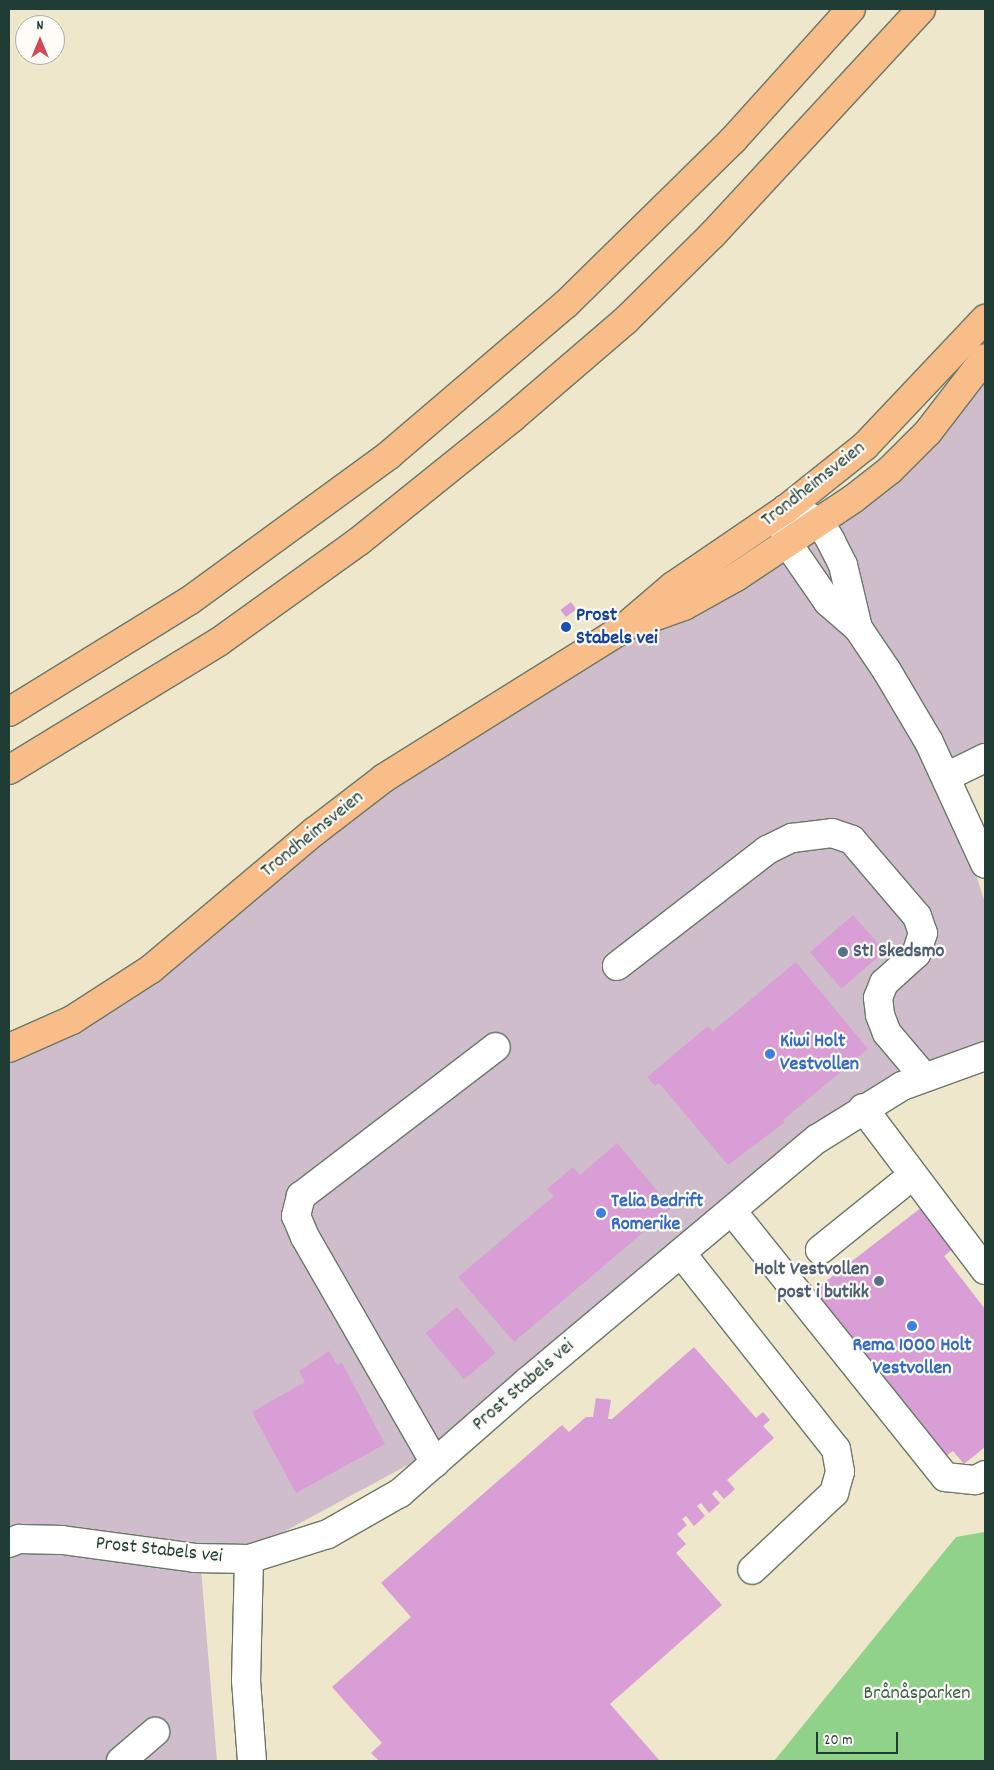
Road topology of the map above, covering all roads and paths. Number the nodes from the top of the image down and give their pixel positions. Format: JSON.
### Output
{"nodes":[{"id":1,"x":851,"y":9,"type":"edge"},
{"id":2,"x":921,"y":9,"type":"edge"},
{"id":3,"x":985,"y":319,"type":"edge"},
{"id":4,"x":985,"y":358,"type":"edge"},
{"id":5,"x":786,"y":510,"type":"junction"},
{"id":6,"x":820,"y":523,"type":"junction"},
{"id":7,"x":788,"y":544,"type":"junction"},
{"id":8,"x":624,"y":628,"type":"junction"},
{"id":9,"x":858,"y":628,"type":"junction"},
{"id":10,"x":9,"y":712,"type":"edge"},
{"id":11,"x":985,"y":758,"type":"edge"},
{"id":12,"x":9,"y":770,"type":"edge"},
{"id":13,"x":946,"y":777,"type":"junction"},
{"id":14,"x":985,"y":864,"type":"edge"},
{"id":15,"x":617,"y":966,"type":"dead end"},
{"id":16,"x":496,"y":1047,"type":"dead end"},
{"id":17,"x":9,"y":1048,"type":"edge"},
{"id":18,"x":985,"y":1056,"type":"edge"},
{"id":19,"x":924,"y":1077,"type":"junction"},
{"id":20,"x":863,"y":1108,"type":"junction"},
{"id":21,"x":913,"y":1175,"type":"junction"},
{"id":22,"x":732,"y":1211,"type":"junction"},
{"id":23,"x":820,"y":1250,"type":"dead end"},
{"id":24,"x":681,"y":1253,"type":"junction"},
{"id":25,"x":985,"y":1270,"type":"edge"},
{"id":26,"x":436,"y":1463,"type":"junction"},
{"id":27,"x":985,"y":1475,"type":"edge"},
{"id":28,"x":12,"y":1540,"type":"edge"},
{"id":29,"x":250,"y":1559,"type":"junction"},
{"id":30,"x":752,"y":1570,"type":"dead end"},
{"id":31,"x":155,"y":1732,"type":"dead end"},
{"id":32,"x":121,"y":1761,"type":"edge"},
{"id":33,"x":252,"y":1761,"type":"edge"}],
"edges":[{"from":1,"to":10,"type":"main road"},
{"from":2,"to":12,"type":"main road"},
{"from":3,"to":5,"type":"main road","name":"Trondheimsveien"},
{"from":4,"to":6,"type":"main road","name":"Trondheimsveien"},
{"from":5,"to":6,"type":"street"},
{"from":5,"to":7,"type":"street"},
{"from":5,"to":8,"type":"main road","name":"Trondheimsveien"},
{"from":6,"to":7,"type":"main road","name":"Trondheimsveien"},
{"from":6,"to":9,"type":"street"},
{"from":7,"to":8,"type":"main road","name":"Trondheimsveien"},
{"from":7,"to":9,"type":"street"},
{"from":8,"to":17,"type":"main road","name":"Trondheimsveien"},
{"from":9,"to":13,"type":"street"},
{"from":11,"to":13,"type":"street"},
{"from":13,"to":14,"type":"street"},
{"from":15,"to":19,"type":"street"},
{"from":16,"to":26,"type":"street"},
{"from":18,"to":19,"type":"street","name":"Prost Stabels vei"},
{"from":19,"to":20,"type":"street","name":"Prost Stabels vei"},
{"from":20,"to":21,"type":"street"},
{"from":20,"to":22,"type":"street","name":"Prost Stabels vei"},
{"from":21,"to":23,"type":"street"},
{"from":21,"to":25,"type":"street"},
{"from":22,"to":24,"type":"street","name":"Prost Stabels vei"},
{"from":22,"to":27,"type":"street"},
{"from":24,"to":26,"type":"street","name":"Prost Stabels vei"},
{"from":24,"to":30,"type":"street"},
{"from":26,"to":29,"type":"street","name":"Prost Stabels vei"},
{"from":28,"to":29,"type":"street","name":"Prost Stabels vei"},
{"from":29,"to":33,"type":"street"},
{"from":31,"to":32,"type":"street"}]}
